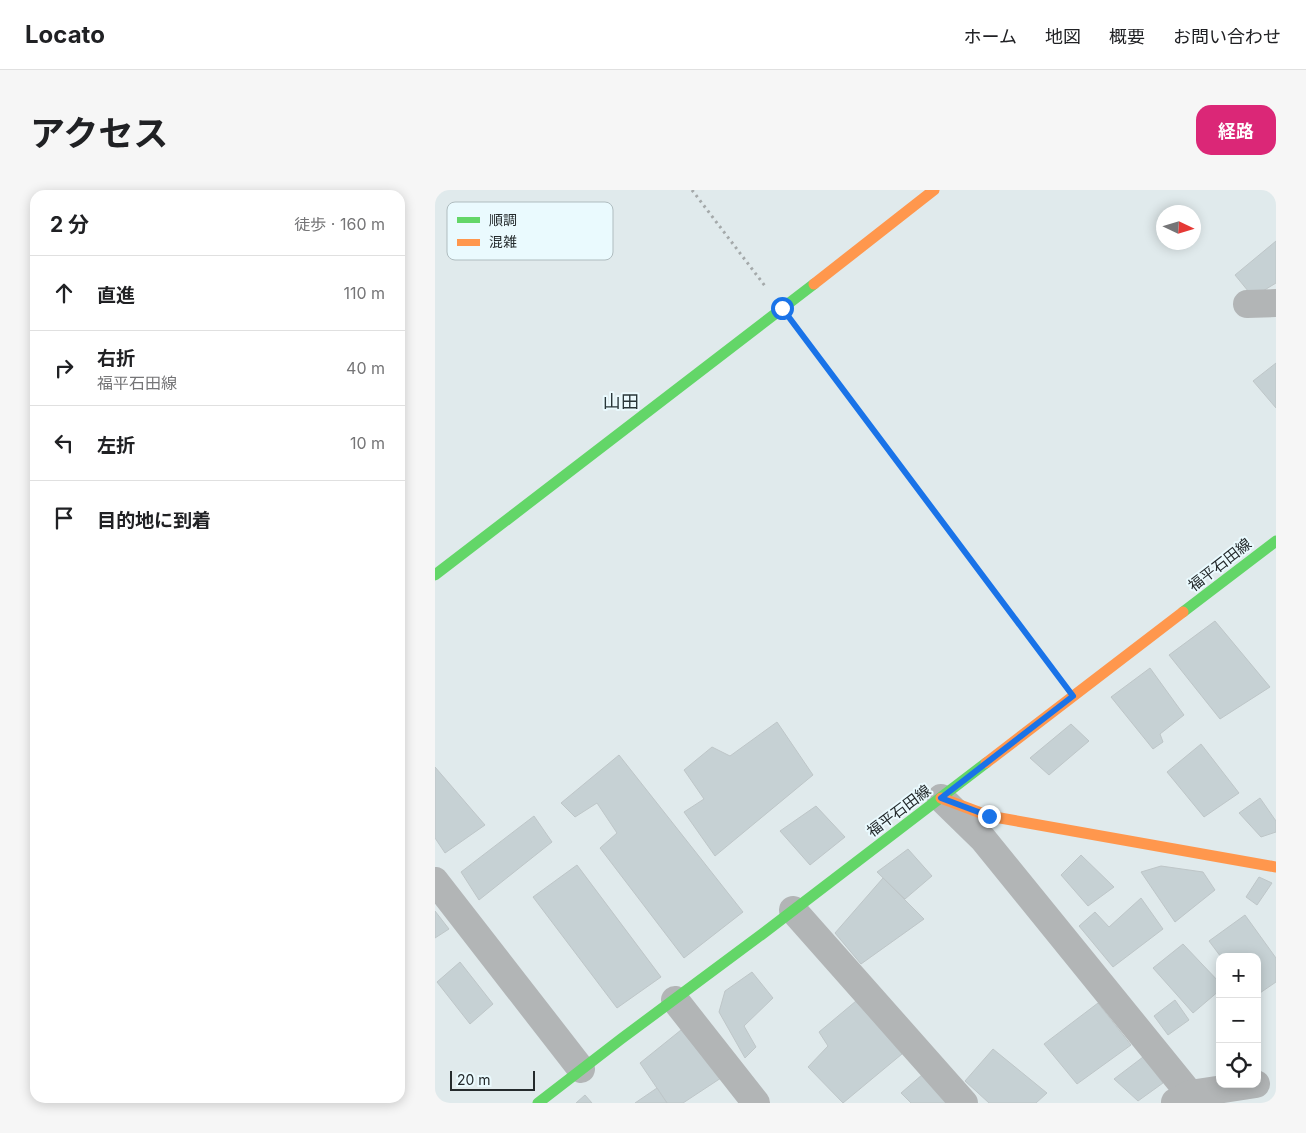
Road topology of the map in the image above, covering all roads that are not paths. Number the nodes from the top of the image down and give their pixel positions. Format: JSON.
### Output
{"nodes":[{"id":1,"x":934,"y":190,"type":"edge"},
{"id":2,"x":1276,"y":303,"type":"edge"},
{"id":3,"x":1247,"y":304,"type":"dead end"},
{"id":4,"x":1276,"y":540,"type":"edge"},
{"id":5,"x":435,"y":575,"type":"edge"},
{"id":6,"x":941,"y":798,"type":"junction"},
{"id":7,"x":1276,"y":867,"type":"edge"},
{"id":8,"x":435,"y":881,"type":"edge"},
{"id":9,"x":793,"y":910,"type":"junction"},
{"id":10,"x":675,"y":1000,"type":"junction"},
{"id":11,"x":581,"y":1069,"type":"junction"},
{"id":12,"x":1276,"y":1081,"type":"edge"},
{"id":13,"x":1261,"y":1083,"type":"edge"},
{"id":14,"x":1236,"y":1088,"type":"edge"},
{"id":15,"x":1182,"y":1098,"type":"edge"},
{"id":16,"x":538,"y":1103,"type":"edge"},
{"id":17,"x":756,"y":1103,"type":"edge"},
{"id":18,"x":964,"y":1103,"type":"edge"}],
"edges":[{"from":1,"to":5,"type":"street"},
{"from":2,"to":3,"type":"street"},
{"from":4,"to":6,"type":"street","name":"福平石田線"},
{"from":6,"to":7,"type":"street"},
{"from":6,"to":9,"type":"street","name":"福平石田線"},
{"from":6,"to":15,"type":"street"},
{"from":8,"to":11,"type":"street"},
{"from":9,"to":10,"type":"street","name":"福平石田線"},
{"from":9,"to":18,"type":"street"},
{"from":10,"to":11,"type":"street","name":"福平石田線"},
{"from":10,"to":17,"type":"street"},
{"from":11,"to":16,"type":"street","name":"福平石田線"},
{"from":12,"to":13,"type":"street"},
{"from":14,"to":15,"type":"street"}]}
